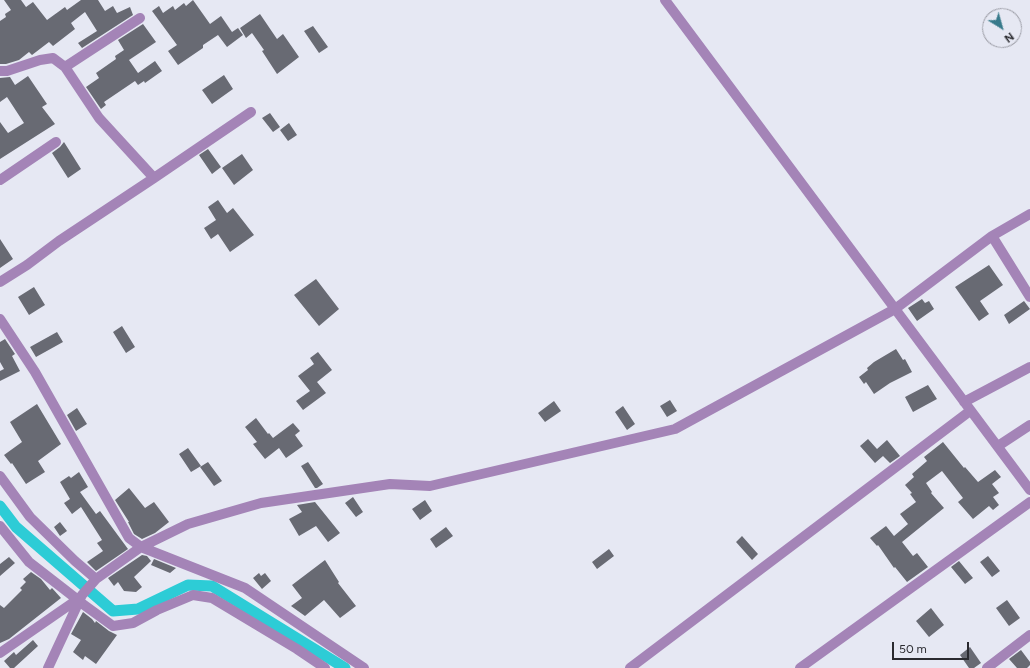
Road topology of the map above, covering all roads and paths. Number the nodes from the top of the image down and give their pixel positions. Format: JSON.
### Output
{"nodes":[{"id":1,"x":665,"y":0,"type":"edge"},
{"id":2,"x":140,"y":18,"type":"dead end"},
{"id":3,"x":65,"y":67,"type":"junction"},
{"id":4,"x":0,"y":71,"type":"edge"},
{"id":5,"x":251,"y":112,"type":"dead end"},
{"id":6,"x":56,"y":142,"type":"dead end"},
{"id":7,"x":154,"y":178,"type":"junction"},
{"id":8,"x":0,"y":180,"type":"edge"},
{"id":9,"x":1030,"y":214,"type":"edge"},
{"id":10,"x":992,"y":236,"type":"junction"},
{"id":11,"x":0,"y":282,"type":"edge"},
{"id":12,"x":1030,"y":297,"type":"edge"},
{"id":13,"x":895,"y":309,"type":"junction"},
{"id":14,"x":0,"y":319,"type":"edge"},
{"id":15,"x":1030,"y":367,"type":"edge"},
{"id":16,"x":967,"y":406,"type":"junction"},
{"id":17,"x":1030,"y":425,"type":"edge"},
{"id":18,"x":998,"y":446,"type":"junction"},
{"id":19,"x":0,"y":476,"type":"edge"},
{"id":20,"x":1028,"y":485,"type":"edge"},
{"id":21,"x":1030,"y":502,"type":"edge"},
{"id":22,"x":0,"y":526,"type":"edge"},
{"id":23,"x":141,"y":547,"type":"junction"},
{"id":24,"x":96,"y":579,"type":"junction"},
{"id":25,"x":82,"y":597,"type":"junction"},
{"id":26,"x":1030,"y":635,"type":"edge"},
{"id":27,"x":0,"y":653,"type":"edge"},
{"id":28,"x":48,"y":668,"type":"edge"},
{"id":29,"x":325,"y":668,"type":"edge"},
{"id":30,"x":364,"y":668,"type":"edge"},
{"id":31,"x":630,"y":668,"type":"edge"},
{"id":32,"x":800,"y":668,"type":"edge"},
{"id":33,"x":986,"y":668,"type":"edge"}],
"edges":[{"from":1,"to":13,"type":"street"},
{"from":2,"to":3,"type":"street"},
{"from":3,"to":4,"type":"street"},
{"from":3,"to":7,"type":"street"},
{"from":5,"to":7,"type":"street"},
{"from":6,"to":8,"type":"street"},
{"from":7,"to":11,"type":"street"},
{"from":9,"to":10,"type":"street"},
{"from":10,"to":12,"type":"street"},
{"from":10,"to":13,"type":"street"},
{"from":13,"to":16,"type":"street"},
{"from":13,"to":23,"type":"street"},
{"from":14,"to":23,"type":"street"},
{"from":15,"to":16,"type":"street"},
{"from":16,"to":18,"type":"street"},
{"from":16,"to":31,"type":"street"},
{"from":17,"to":18,"type":"street"},
{"from":18,"to":20,"type":"street"},
{"from":19,"to":24,"type":"street"},
{"from":21,"to":32,"type":"street"},
{"from":22,"to":25,"type":"street"},
{"from":23,"to":24,"type":"street"},
{"from":23,"to":30,"type":"street"},
{"from":24,"to":25,"type":"street"},
{"from":25,"to":27,"type":"street"},
{"from":25,"to":28,"type":"street"},
{"from":25,"to":29,"type":"street"},
{"from":26,"to":33,"type":"street"}]}
